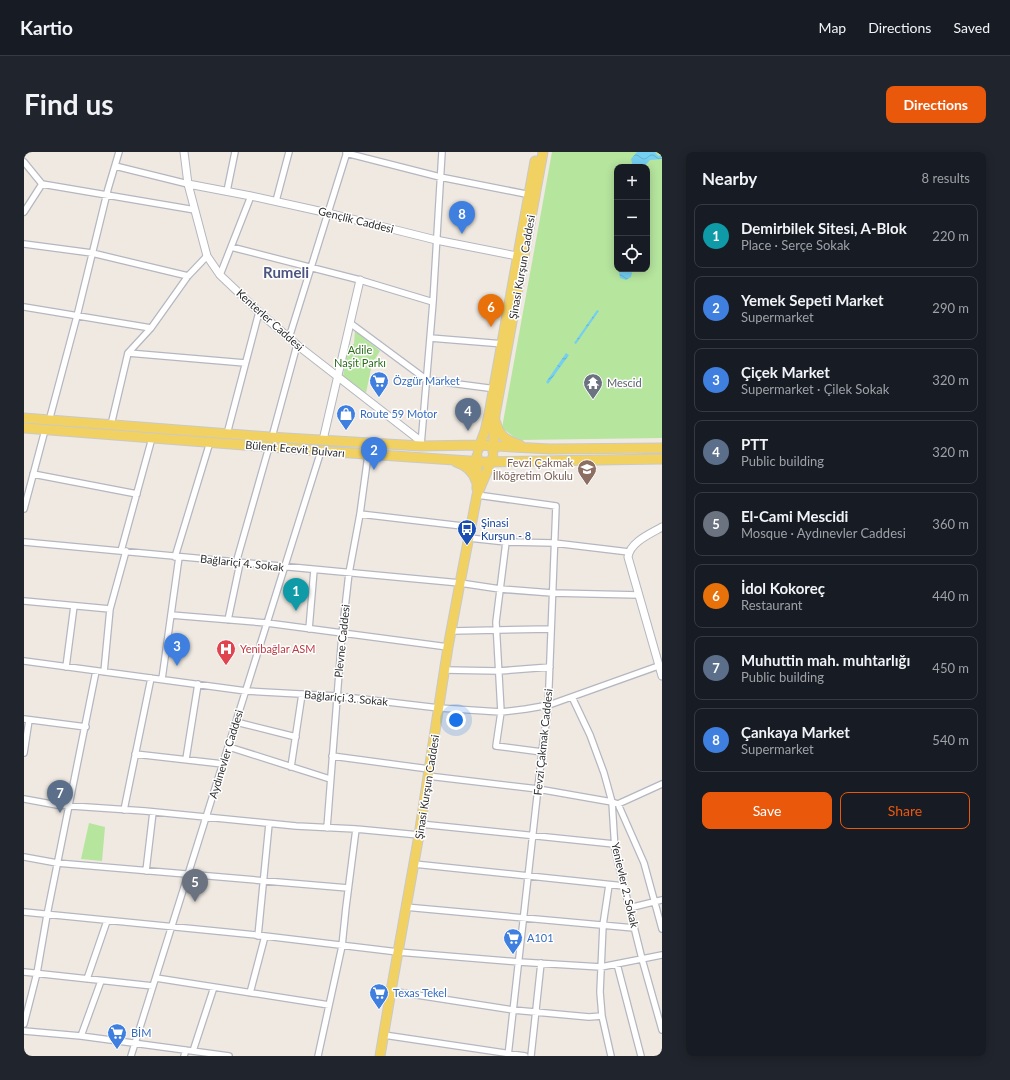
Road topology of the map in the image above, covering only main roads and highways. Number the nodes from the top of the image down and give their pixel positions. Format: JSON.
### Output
{"nodes":[{"id":1,"x":537,"y":152,"type":"edge"},
{"id":2,"x":543,"y":152,"type":"edge"},
{"id":3,"x":532,"y":195,"type":"junction"},
{"id":4,"x":492,"y":415,"type":"junction"},
{"id":5,"x":24,"y":418,"type":"edge"},
{"id":6,"x":24,"y":428,"type":"edge"},
{"id":7,"x":460,"y":446,"type":"junction"},
{"id":8,"x":533,"y":448,"type":"junction"},
{"id":9,"x":662,"y":448,"type":"edge"},
{"id":10,"x":485,"y":454,"type":"junction"},
{"id":11,"x":449,"y":459,"type":"junction"},
{"id":12,"x":662,"y":459,"type":"edge"},
{"id":13,"x":514,"y":461,"type":"junction"},
{"id":14,"x":479,"y":484,"type":"junction"},
{"id":15,"x":380,"y":1056,"type":"edge"}],
"edges":[{"from":1,"to":3,"type":"main road","name":"Şinasi Kurşun Caddesi"},
{"from":2,"to":3,"type":"main road","name":"Şinasi Kurşun Caddesi"},
{"from":3,"to":4,"type":"main road","name":"Şinasi Kurşun Caddesi"},
{"from":4,"to":7,"type":"main road"},
{"from":4,"to":8,"type":"main road"},
{"from":4,"to":10,"type":"main road","name":"Şinasi Kurşun Caddesi"},
{"from":4,"to":10,"type":"main road","name":"Şinasi Kurşun Caddesi"},
{"from":5,"to":7,"type":"main road","name":"Bülent Ecevit Bulvarı"},
{"from":6,"to":11,"type":"main road","name":"Bülent Ecevit Bulvarı"},
{"from":7,"to":10,"type":"main road","name":"Bülent Ecevit Bulvarı"},
{"from":8,"to":9,"type":"main road","name":"Bülent Ecevit Bulvarı"},
{"from":8,"to":10,"type":"main road","name":"Bülent Ecevit Bulvarı"},
{"from":10,"to":11,"type":"main road","name":"Bülent Ecevit Bulvarı"},
{"from":10,"to":13,"type":"main road","name":"Bülent Ecevit Bulvarı"},
{"from":10,"to":14,"type":"main road","name":"Şinasi Kurşun Caddesi"},
{"from":10,"to":14,"type":"main road","name":"Şinasi Kurşun Caddesi"},
{"from":11,"to":14,"type":"main road"},
{"from":12,"to":13,"type":"main road","name":"Bülent Ecevit Bulvarı"},
{"from":13,"to":14,"type":"main road"},
{"from":14,"to":15,"type":"main road","name":"Şinasi Kurşun Caddesi"}]}
